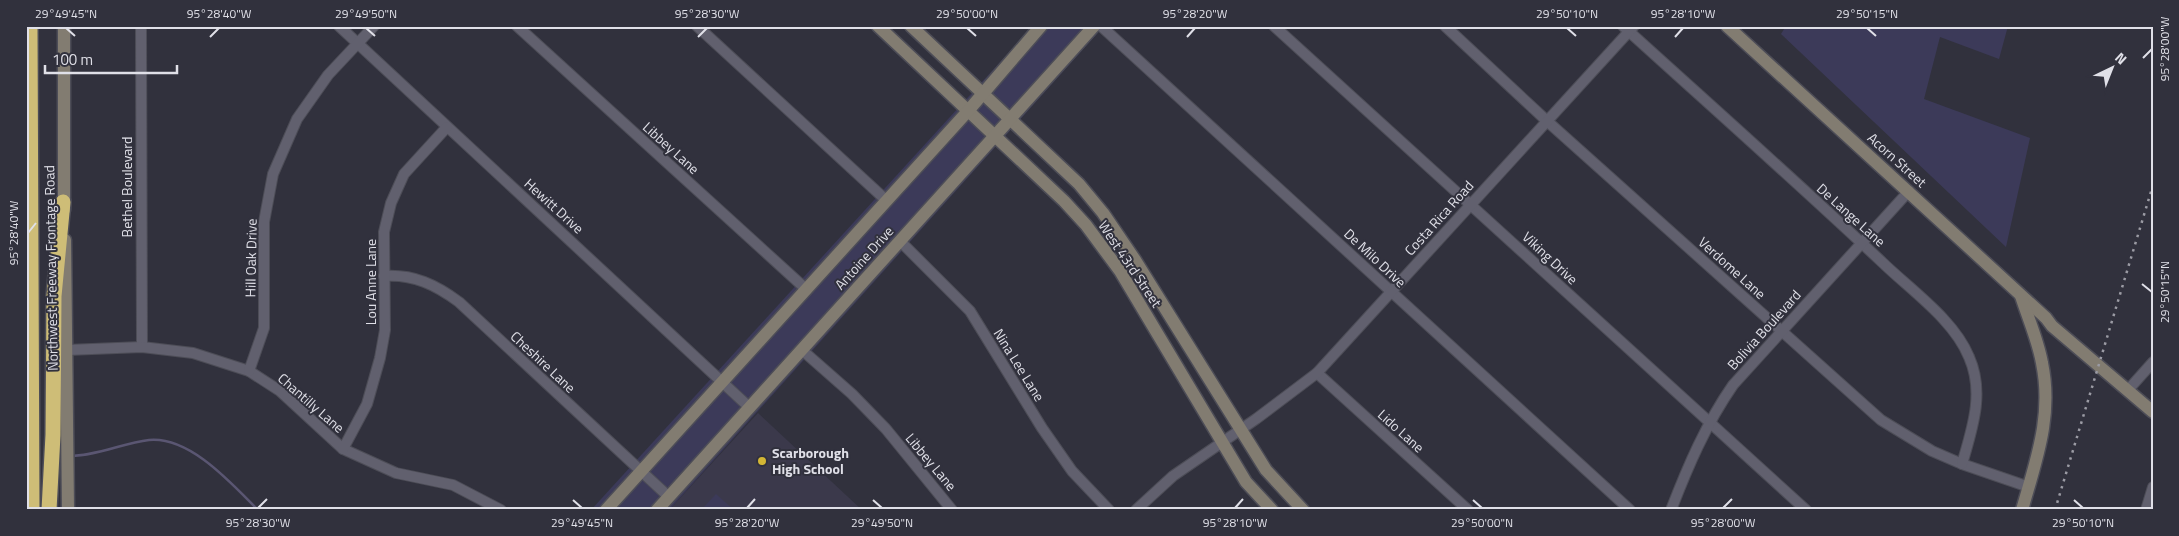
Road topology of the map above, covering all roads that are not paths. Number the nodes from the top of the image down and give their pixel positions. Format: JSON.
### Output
{"nodes":[{"id":1,"x":30,"y":26,"type":"edge"},
{"id":2,"x":64,"y":26,"type":"edge"},
{"id":3,"x":141,"y":26,"type":"edge"},
{"id":4,"x":339,"y":26,"type":"edge"},
{"id":5,"x":374,"y":26,"type":"edge"},
{"id":6,"x":517,"y":26,"type":"edge"},
{"id":7,"x":696,"y":26,"type":"edge"},
{"id":8,"x":878,"y":26,"type":"edge"},
{"id":9,"x":911,"y":26,"type":"edge"},
{"id":10,"x":1041,"y":26,"type":"edge"},
{"id":11,"x":1094,"y":26,"type":"edge"},
{"id":12,"x":1101,"y":26,"type":"edge"},
{"id":13,"x":1274,"y":26,"type":"edge"},
{"id":14,"x":1445,"y":26,"type":"edge"},
{"id":15,"x":1727,"y":26,"type":"edge"},
{"id":16,"x":1629,"y":28,"type":"edge"},
{"id":17,"x":358,"y":43,"type":"junction"},
{"id":18,"x":984,"y":93,"type":"junction"},
{"id":19,"x":968,"y":112,"type":"junction"},
{"id":20,"x":1012,"y":119,"type":"junction"},
{"id":21,"x":1546,"y":121,"type":"junction"},
{"id":22,"x":447,"y":127,"type":"junction"},
{"id":23,"x":995,"y":137,"type":"junction"},
{"id":24,"x":1910,"y":191,"type":"junction"},
{"id":25,"x":887,"y":201,"type":"junction"},
{"id":26,"x":63,"y":202,"type":"junction"},
{"id":27,"x":1471,"y":204,"type":"junction"},
{"id":28,"x":900,"y":241,"type":"junction"},
{"id":29,"x":1862,"y":243,"type":"junction"},
{"id":30,"x":1136,"y":260,"type":"junction"},
{"id":31,"x":1120,"y":271,"type":"junction"},
{"id":32,"x":384,"y":276,"type":"junction"},
{"id":33,"x":807,"y":290,"type":"junction"},
{"id":34,"x":1391,"y":292,"type":"junction"},
{"id":35,"x":2021,"y":296,"type":"junction"},
{"id":36,"x":1782,"y":331,"type":"junction"},
{"id":37,"x":142,"y":348,"type":"junction"},
{"id":38,"x":67,"y":350,"type":"junction"},
{"id":39,"x":802,"y":350,"type":"junction"},
{"id":40,"x":2153,"y":362,"type":"edge"},
{"id":41,"x":249,"y":371,"type":"junction"},
{"id":42,"x":1317,"y":373,"type":"junction"},
{"id":43,"x":722,"y":382,"type":"junction"},
{"id":44,"x":2128,"y":390,"type":"junction"},
{"id":45,"x":750,"y":407,"type":"junction"},
{"id":46,"x":2153,"y":412,"type":"edge"},
{"id":47,"x":1710,"y":423,"type":"junction"},
{"id":48,"x":1240,"y":430,"type":"junction"},
{"id":49,"x":60,"y":435,"type":"junction"},
{"id":50,"x":1222,"y":442,"type":"junction"},
{"id":51,"x":343,"y":449,"type":"junction"},
{"id":52,"x":1962,"y":464,"type":"junction"},
{"id":53,"x":641,"y":472,"type":"junction"},
{"id":54,"x":2029,"y":487,"type":"junction"},
{"id":55,"x":2153,"y":487,"type":"edge"},
{"id":56,"x":668,"y":497,"type":"junction"},
{"id":57,"x":32,"y":510,"type":"edge"},
{"id":58,"x":49,"y":510,"type":"edge"},
{"id":59,"x":68,"y":510,"type":"edge"},
{"id":60,"x":500,"y":510,"type":"edge"},
{"id":61,"x":606,"y":510,"type":"edge"},
{"id":62,"x":657,"y":510,"type":"edge"},
{"id":63,"x":952,"y":510,"type":"edge"},
{"id":64,"x":1109,"y":510,"type":"edge"},
{"id":65,"x":1136,"y":510,"type":"edge"},
{"id":66,"x":1272,"y":510,"type":"edge"},
{"id":67,"x":1303,"y":510,"type":"edge"},
{"id":68,"x":1468,"y":510,"type":"edge"},
{"id":69,"x":1630,"y":510,"type":"edge"},
{"id":70,"x":1671,"y":510,"type":"edge"},
{"id":71,"x":1806,"y":510,"type":"edge"},
{"id":72,"x":2022,"y":510,"type":"edge"},
{"id":73,"x":2146,"y":510,"type":"edge"}],
"edges":[{"from":1,"to":57,"type":"highway"},
{"from":2,"to":26,"type":"main road","name":"Northwest Freeway Frontage Road"},
{"from":3,"to":37,"type":"street","name":"Bethel Boulevard"},
{"from":4,"to":17,"type":"street","name":"Hewitt Drive"},
{"from":5,"to":17,"type":"street","name":"Hill Oak Drive"},
{"from":6,"to":33,"type":"street","name":"Libbey Lane"},
{"from":7,"to":25,"type":"street"},
{"from":8,"to":19,"type":"main road","name":"West 43rd Street"},
{"from":9,"to":18,"type":"main road","name":"West 43rd Street"},
{"from":10,"to":18,"type":"main road","name":"Antoine Drive"},
{"from":11,"to":20,"type":"main road","name":"Antoine Drive"},
{"from":12,"to":34,"type":"street","name":"De Milo Drive"},
{"from":13,"to":27,"type":"street","name":"Viking Drive"},
{"from":14,"to":21,"type":"street","name":"Verdome Lane"},
{"from":15,"to":24,"type":"main road","name":"Acorn Street"},
{"from":16,"to":21,"type":"street","name":"Costa Rica Road"},
{"from":16,"to":29,"type":"street","name":"De Lange Lane"},
{"from":17,"to":22,"type":"street","name":"Hewitt Drive"},
{"from":17,"to":41,"type":"street","name":"Hill Oak Drive"},
{"from":18,"to":19,"type":"main road","name":"Antoine Drive"},
{"from":18,"to":20,"type":"main road","name":"West 43rd Street"},
{"from":19,"to":23,"type":"main road","name":"West 43rd Street"},
{"from":19,"to":25,"type":"main road","name":"Antoine Drive"},
{"from":20,"to":23,"type":"main road","name":"Antoine Drive"},
{"from":20,"to":30,"type":"main road","name":"West 43rd Street"},
{"from":21,"to":27,"type":"street","name":"Costa Rica Road"},
{"from":21,"to":36,"type":"street","name":"Verdome Lane"},
{"from":22,"to":32,"type":"street","name":"Lou Anne Lane"},
{"from":22,"to":43,"type":"street","name":"Hewitt Drive"},
{"from":23,"to":28,"type":"main road","name":"Antoine Drive"},
{"from":23,"to":31,"type":"main road","name":"West 43rd Street"},
{"from":24,"to":29,"type":"street","name":"Bolivia Boulevard"},
{"from":24,"to":35,"type":"main road","name":"Acorn Street"},
{"from":25,"to":33,"type":"main road","name":"Antoine Drive"},
{"from":26,"to":38,"type":"main road","name":"Northwest Freeway Frontage Road"},
{"from":26,"to":49,"type":"highway"},
{"from":27,"to":34,"type":"street","name":"Costa Rica Road"},
{"from":27,"to":47,"type":"street","name":"Viking Drive"},
{"from":28,"to":39,"type":"main road","name":"Antoine Drive"},
{"from":28,"to":64,"type":"street","name":"Nina Lee Lane"},
{"from":29,"to":36,"type":"street","name":"Bolivia Boulevard"},
{"from":29,"to":52,"type":"street","name":"De Lange Lane"},
{"from":30,"to":31,"type":"main road"},
{"from":30,"to":48,"type":"main road","name":"West 43rd Street"},
{"from":31,"to":50,"type":"main road","name":"West 43rd Street"},
{"from":32,"to":51,"type":"street","name":"Lou Anne Lane"},
{"from":32,"to":53,"type":"street","name":"Cheshire Lane"},
{"from":33,"to":43,"type":"main road","name":"Antoine Drive"},
{"from":34,"to":42,"type":"street","name":"Costa Rica Road"},
{"from":34,"to":69,"type":"street","name":"De Milo Drive"},
{"from":35,"to":44,"type":"main road","name":"Acorn Street"},
{"from":35,"to":54,"type":"main road"},
{"from":36,"to":47,"type":"street","name":"Bolivia Boulevard"},
{"from":36,"to":52,"type":"street","name":"Verdome Lane"},
{"from":37,"to":38,"type":"street","name":"Chantilly Lane"},
{"from":37,"to":41,"type":"street","name":"Chantilly Lane"},
{"from":38,"to":49,"type":"main road","name":"Northwest Freeway Frontage Road"},
{"from":39,"to":45,"type":"main road","name":"Antoine Drive"},
{"from":39,"to":63,"type":"street","name":"Libbey Lane"},
{"from":40,"to":44,"type":"street"},
{"from":41,"to":51,"type":"street","name":"Chantilly Lane"},
{"from":42,"to":48,"type":"street","name":"Costa Rica Road"},
{"from":42,"to":68,"type":"street","name":"Lido Lane"},
{"from":43,"to":45,"type":"street","name":"Hewitt Drive"},
{"from":43,"to":53,"type":"main road","name":"Antoine Drive"},
{"from":44,"to":46,"type":"main road","name":"Acorn Street"},
{"from":45,"to":56,"type":"main road","name":"Antoine Drive"},
{"from":47,"to":70,"type":"street","name":"Bolivia Boulevard"},
{"from":47,"to":71,"type":"street","name":"Viking Drive"},
{"from":48,"to":50,"type":"street","name":"Costa Rica Road"},
{"from":48,"to":67,"type":"main road","name":"West 43rd Street"},
{"from":49,"to":58,"type":"highway"},
{"from":49,"to":59,"type":"main road","name":"Northwest Freeway Frontage Road"},
{"from":50,"to":65,"type":"street","name":"Costa Rica Road"},
{"from":50,"to":66,"type":"main road","name":"West 43rd Street"},
{"from":51,"to":60,"type":"street","name":"Chantilly Lane"},
{"from":52,"to":54,"type":"street","name":"Verdome Lane"},
{"from":53,"to":56,"type":"street","name":"Cheshire Lane"},
{"from":53,"to":61,"type":"main road","name":"Antoine Drive"},
{"from":54,"to":72,"type":"main road"},
{"from":55,"to":73,"type":"street"},
{"from":56,"to":62,"type":"main road","name":"Antoine Drive"}]}
